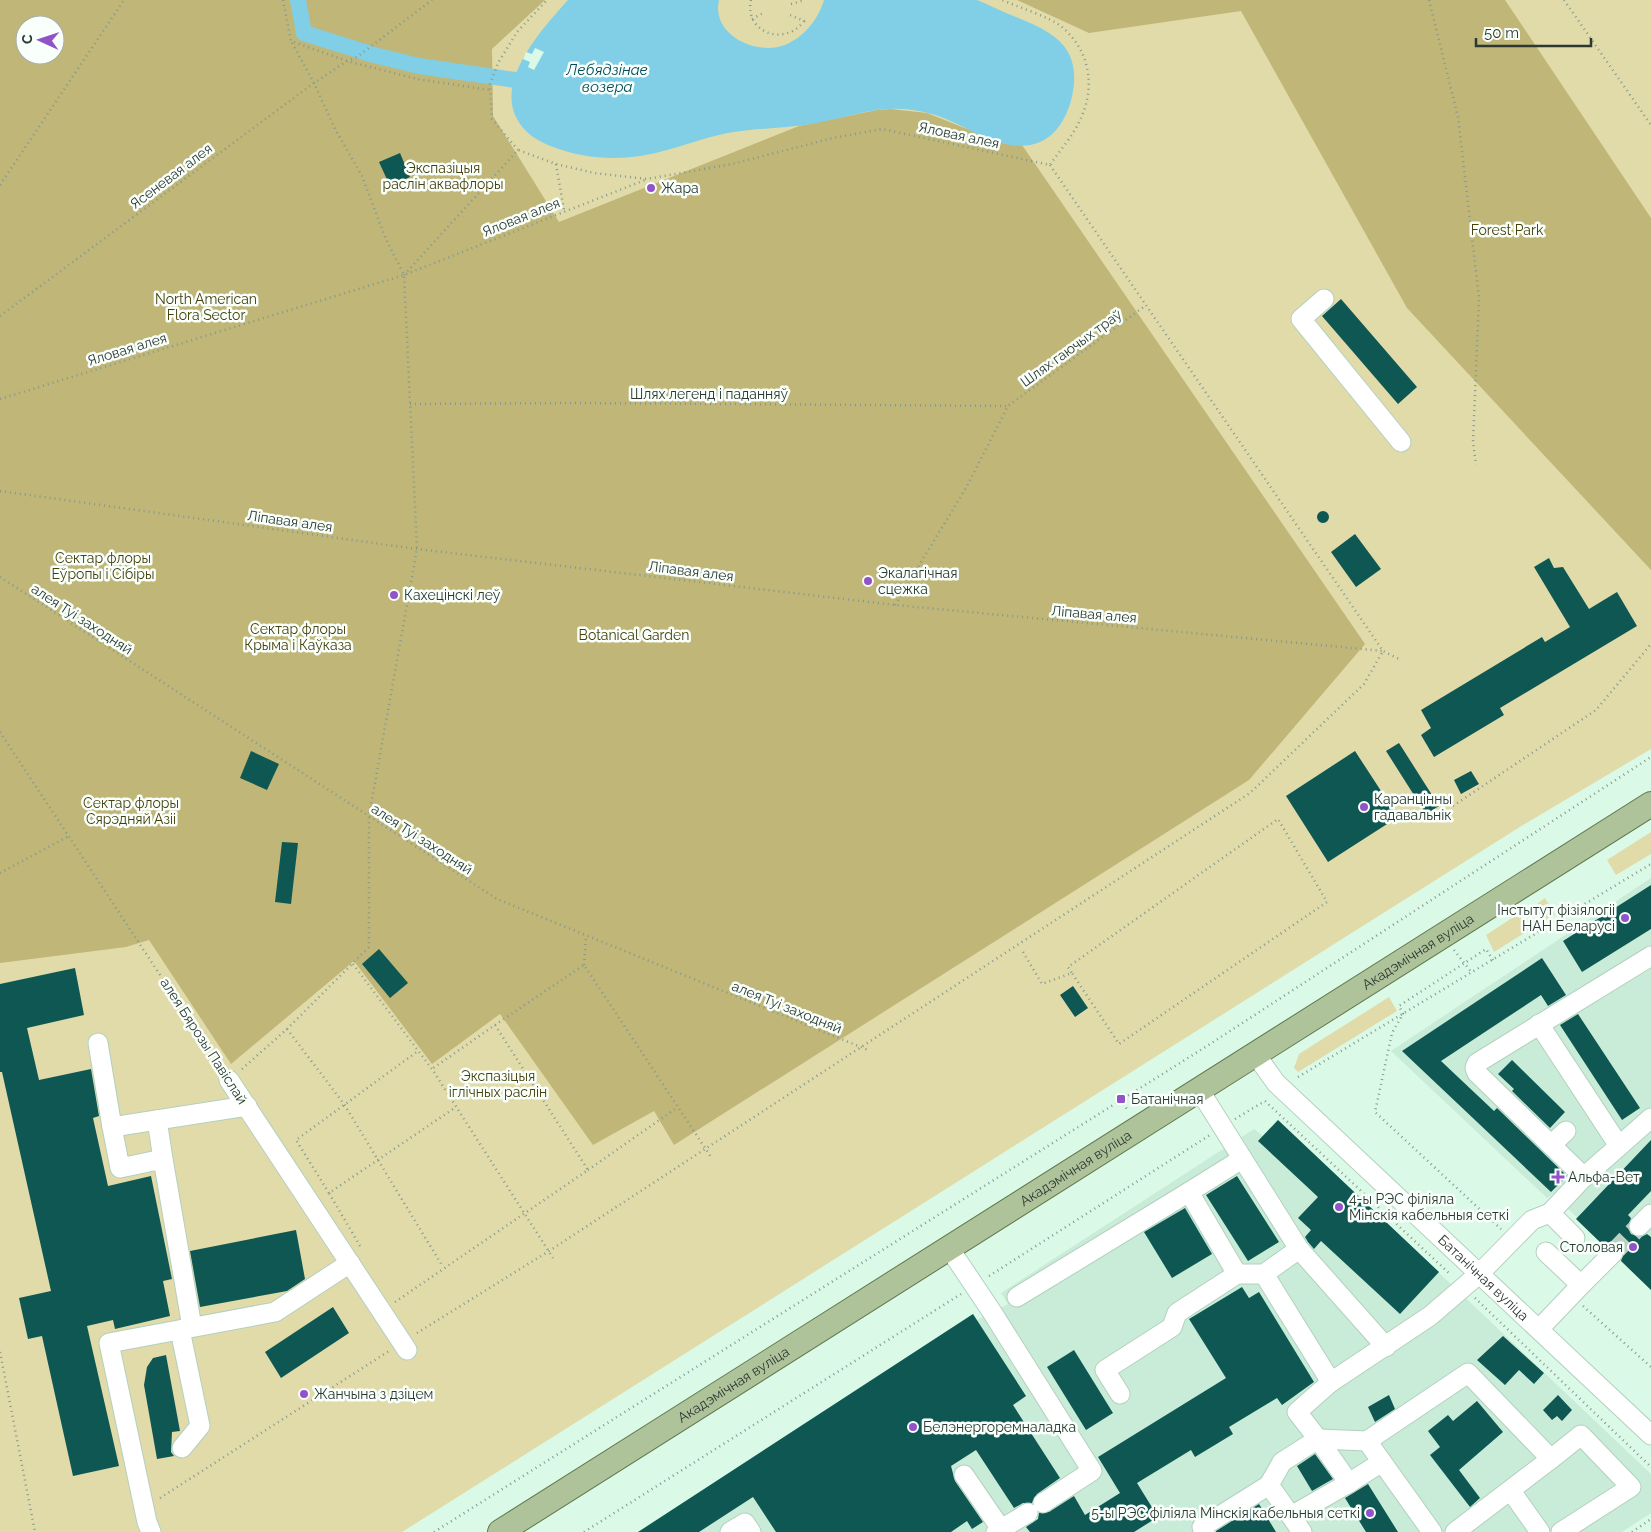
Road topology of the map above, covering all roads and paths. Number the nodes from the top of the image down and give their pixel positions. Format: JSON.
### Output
{"nodes":[{"id":1,"x":124,"y":0,"type":"edge"},
{"id":2,"x":283,"y":0,"type":"edge"},
{"id":3,"x":432,"y":0,"type":"edge"},
{"id":4,"x":547,"y":0,"type":"edge"},
{"id":5,"x":752,"y":0,"type":"edge"},
{"id":6,"x":805,"y":0,"type":"edge"},
{"id":7,"x":1002,"y":0,"type":"edge"},
{"id":8,"x":1429,"y":0,"type":"edge"},
{"id":9,"x":1564,"y":0,"type":"edge"},
{"id":10,"x":791,"y":4,"type":"dead end"},
{"id":11,"x":765,"y":12,"type":"dead end"},
{"id":12,"x":790,"y":15,"type":"dead end"},
{"id":13,"x":752,"y":18,"type":"junction"},
{"id":14,"x":291,"y":41,"type":"junction"},
{"id":15,"x":347,"y":60,"type":"junction"},
{"id":16,"x":314,"y":83,"type":"junction"},
{"id":17,"x":490,"y":90,"type":"junction"},
{"id":18,"x":1651,"y":125,"type":"edge"},
{"id":19,"x":518,"y":150,"type":"junction"},
{"id":20,"x":556,"y":164,"type":"junction"},
{"id":21,"x":1050,"y":165,"type":"junction"},
{"id":22,"x":647,"y":179,"type":"junction"},
{"id":23,"x":0,"y":185,"type":"edge"},
{"id":24,"x":564,"y":210,"type":"junction"},
{"id":25,"x":404,"y":275,"type":"junction"},
{"id":26,"x":1324,"y":299,"type":"dead end"},
{"id":27,"x":1145,"y":306,"type":"junction"},
{"id":28,"x":0,"y":316,"type":"edge"},
{"id":29,"x":0,"y":399,"type":"edge"},
{"id":30,"x":410,"y":404,"type":"junction"},
{"id":31,"x":1008,"y":406,"type":"junction"},
{"id":32,"x":1401,"y":442,"type":"dead end"},
{"id":33,"x":1476,"y":465,"type":"dead end"},
{"id":34,"x":0,"y":491,"type":"edge"},
{"id":35,"x":417,"y":550,"type":"junction"},
{"id":36,"x":0,"y":578,"type":"edge"},
{"id":37,"x":895,"y":605,"type":"junction"},
{"id":38,"x":1651,"y":644,"type":"edge"},
{"id":39,"x":1383,"y":651,"type":"junction"},
{"id":40,"x":1399,"y":659,"type":"dead end"},
{"id":41,"x":0,"y":732,"type":"edge"},
{"id":42,"x":1651,"y":757,"type":"edge"},
{"id":43,"x":1651,"y":804,"type":"edge"},
{"id":44,"x":1452,"y":806,"type":"dead end"},
{"id":45,"x":369,"y":816,"type":"junction"},
{"id":46,"x":69,"y":836,"type":"junction"},
{"id":47,"x":1651,"y":864,"type":"edge"},
{"id":48,"x":0,"y":873,"type":"edge"},
{"id":49,"x":1443,"y":934,"type":"junction"},
{"id":50,"x":586,"y":936,"type":"junction"},
{"id":51,"x":1023,"y":952,"type":"dead end"},
{"id":52,"x":1651,"y":956,"type":"edge"},
{"id":53,"x":1493,"y":960,"type":"junction"},
{"id":54,"x":1464,"y":963,"type":"junction"},
{"id":55,"x":353,"y":964,"type":"junction"},
{"id":56,"x":584,"y":965,"type":"junction"},
{"id":57,"x":1072,"y":973,"type":"junction"},
{"id":58,"x":1472,"y":973,"type":"junction"},
{"id":59,"x":1403,"y":1014,"type":"junction"},
{"id":60,"x":1539,"y":1024,"type":"junction"},
{"id":61,"x":495,"y":1025,"type":"junction"},
{"id":62,"x":287,"y":1029,"type":"junction"},
{"id":63,"x":98,"y":1043,"type":"dead end"},
{"id":64,"x":860,"y":1047,"type":"junction"},
{"id":65,"x":868,"y":1050,"type":"dead end"},
{"id":66,"x":418,"y":1051,"type":"junction"},
{"id":67,"x":1256,"y":1055,"type":"junction"},
{"id":68,"x":432,"y":1069,"type":"junction"},
{"id":69,"x":1298,"y":1078,"type":"dead end"},
{"id":70,"x":229,"y":1080,"type":"junction"},
{"id":71,"x":1200,"y":1090,"type":"junction"},
{"id":72,"x":1265,"y":1101,"type":"dead end"},
{"id":73,"x":344,"y":1104,"type":"junction"},
{"id":74,"x":247,"y":1106,"type":"junction"},
{"id":75,"x":678,"y":1107,"type":"junction"},
{"id":76,"x":456,"y":1108,"type":"junction"},
{"id":77,"x":1651,"y":1118,"type":"edge"},
{"id":78,"x":157,"y":1120,"type":"junction"},
{"id":79,"x":1223,"y":1126,"type":"junction"},
{"id":80,"x":112,"y":1127,"type":"junction"},
{"id":81,"x":1566,"y":1131,"type":"dead end"},
{"id":82,"x":1551,"y":1145,"type":"junction"},
{"id":83,"x":1619,"y":1146,"type":"junction"},
{"id":84,"x":704,"y":1147,"type":"junction"},
{"id":85,"x":710,"y":1157,"type":"dead end"},
{"id":86,"x":162,"y":1159,"type":"junction"},
{"id":87,"x":379,"y":1159,"type":"junction"},
{"id":88,"x":1242,"y":1159,"type":"junction"},
{"id":89,"x":588,"y":1170,"type":"junction"},
{"id":90,"x":1584,"y":1177,"type":"junction"},
{"id":91,"x":1190,"y":1192,"type":"junction"},
{"id":92,"x":329,"y":1193,"type":"junction"},
{"id":93,"x":526,"y":1213,"type":"junction"},
{"id":94,"x":1550,"y":1213,"type":"junction"},
{"id":95,"x":1575,"y":1238,"type":"dead end"},
{"id":96,"x":1512,"y":1239,"type":"junction"},
{"id":97,"x":949,"y":1248,"type":"junction"},
{"id":98,"x":1299,"y":1249,"type":"junction"},
{"id":99,"x":549,"y":1251,"type":"junction"},
{"id":100,"x":1546,"y":1252,"type":"dead end"},
{"id":101,"x":1612,"y":1253,"type":"tunnel mouth"},
{"id":102,"x":357,"y":1258,"type":"junction"},
{"id":103,"x":553,"y":1258,"type":"dead end"},
{"id":104,"x":443,"y":1267,"type":"junction"},
{"id":105,"x":1480,"y":1273,"type":"junction"},
{"id":106,"x":1238,"y":1274,"type":"junction"},
{"id":107,"x":1264,"y":1274,"type":"junction"},
{"id":108,"x":975,"y":1285,"type":"junction"},
{"id":109,"x":1576,"y":1290,"type":"junction"},
{"id":110,"x":1017,"y":1298,"type":"dead end"},
{"id":111,"x":388,"y":1303,"type":"junction"},
{"id":112,"x":186,"y":1328,"type":"junction"},
{"id":113,"x":1540,"y":1328,"type":"junction"},
{"id":114,"x":405,"y":1346,"type":"junction"},
{"id":115,"x":1386,"y":1347,"type":"junction"},
{"id":116,"x":0,"y":1352,"type":"edge"},
{"id":117,"x":1651,"y":1367,"type":"edge"},
{"id":118,"x":1331,"y":1382,"type":"junction"},
{"id":119,"x":1120,"y":1394,"type":"dead end"},
{"id":120,"x":1651,"y":1435,"type":"edge"},
{"id":121,"x":1318,"y":1439,"type":"junction"},
{"id":122,"x":1367,"y":1441,"type":"junction"},
{"id":123,"x":182,"y":1448,"type":"dead end"},
{"id":124,"x":1551,"y":1460,"type":"junction"},
{"id":125,"x":1382,"y":1462,"type":"junction"},
{"id":126,"x":964,"y":1475,"type":"dead end"},
{"id":127,"x":1349,"y":1483,"type":"junction"},
{"id":128,"x":1270,"y":1485,"type":"junction"},
{"id":129,"x":1511,"y":1491,"type":"junction"},
{"id":130,"x":144,"y":1508,"type":"junction"},
{"id":131,"x":1291,"y":1516,"type":"junction"},
{"id":132,"x":1651,"y":1519,"type":"edge"},
{"id":133,"x":511,"y":1529,"type":"edge"},
{"id":134,"x":999,"y":1531,"type":"edge"},
{"id":135,"x":34,"y":1532,"type":"edge"},
{"id":136,"x":151,"y":1532,"type":"edge"},
{"id":137,"x":434,"y":1532,"type":"edge"},
{"id":138,"x":584,"y":1532,"type":"edge"},
{"id":139,"x":730,"y":1532,"type":"edge"},
{"id":140,"x":751,"y":1532,"type":"edge"},
{"id":141,"x":1205,"y":1532,"type":"edge"},
{"id":142,"x":1302,"y":1532,"type":"edge"},
{"id":143,"x":1432,"y":1532,"type":"edge"},
{"id":144,"x":1455,"y":1532,"type":"edge"},
{"id":145,"x":1540,"y":1532,"type":"edge"},
{"id":146,"x":1561,"y":1532,"type":"edge"},
{"id":147,"x":1632,"y":1532,"type":"edge"}],
"edges":[{"from":1,"to":23,"type":"path"},
{"from":2,"to":14,"type":"path"},
{"from":3,"to":15,"type":"path","name":"Ясеневая алея"},
{"from":4,"to":17,"type":"path","name":"Яловая алея"},
{"from":5,"to":13,"type":"path"},
{"from":6,"to":10,"type":"path"},
{"from":7,"to":21,"type":"path"},
{"from":8,"to":33,"type":"path"},
{"from":9,"to":18,"type":"path"},
{"from":11,"to":13,"type":"path"},
{"from":12,"to":13,"type":"path"},
{"from":14,"to":15,"type":"path"},
{"from":14,"to":16,"type":"path"},
{"from":15,"to":16,"type":"path","name":"Ясеневая алея"},
{"from":15,"to":17,"type":"path"},
{"from":16,"to":25,"type":"path"},
{"from":16,"to":28,"type":"path","name":"Ясеневая алея"},
{"from":17,"to":19,"type":"path","name":"Яловая алея"},
{"from":19,"to":20,"type":"path","name":"Яловая алея"},
{"from":19,"to":25,"type":"path"},
{"from":20,"to":22,"type":"path","name":"Яловая алея"},
{"from":20,"to":24,"type":"path"},
{"from":21,"to":22,"type":"path","name":"Яловая алея"},
{"from":21,"to":27,"type":"path"},
{"from":22,"to":24,"type":"path","name":"Яловая алея"},
{"from":24,"to":25,"type":"path","name":"Яловая алея"},
{"from":25,"to":29,"type":"path","name":"Яловая алея"},
{"from":25,"to":30,"type":"path"},
{"from":26,"to":32,"type":"street"},
{"from":27,"to":31,"type":"path","name":"Шлях гаючых траў"},
{"from":27,"to":39,"type":"path"},
{"from":30,"to":31,"type":"path","name":"Шлях легенд і паданняў"},
{"from":30,"to":35,"type":"path"},
{"from":31,"to":37,"type":"path"},
{"from":34,"to":35,"type":"path","name":"Ліпавая алея"},
{"from":35,"to":37,"type":"path","name":"Ліпавая алея"},
{"from":35,"to":45,"type":"path"},
{"from":36,"to":45,"type":"path","name":"алея Туі заходняй"},
{"from":37,"to":39,"type":"path","name":"Ліпавая алея"},
{"from":38,"to":44,"type":"path"},
{"from":39,"to":40,"type":"path"},
{"from":39,"to":64,"type":"path"},
{"from":41,"to":46,"type":"path","name":"алея Бярозы Павіслай"},
{"from":42,"to":137,"type":"path"},
{"from":43,"to":49,"type":"main road","name":"Акадэмічная вуліца"},
{"from":45,"to":50,"type":"path","name":"алея Туі заходняй"},
{"from":45,"to":55,"type":"path"},
{"from":46,"to":48,"type":"path"},
{"from":46,"to":70,"type":"path","name":"алея Бярозы Павіслай"},
{"from":47,"to":53,"type":"path"},
{"from":49,"to":54,"type":"path"},
{"from":49,"to":67,"type":"main road","name":"Акадэмічная вуліца"},
{"from":50,"to":56,"type":"path"},
{"from":50,"to":64,"type":"path","name":"алея Туі заходняй"},
{"from":51,"to":57,"type":"path"},
{"from":52,"to":60,"type":"street"},
{"from":53,"to":54,"type":"path"},
{"from":53,"to":58,"type":"path"},
{"from":54,"to":58,"type":"path"},
{"from":54,"to":59,"type":"path"},
{"from":55,"to":62,"type":"path"},
{"from":55,"to":66,"type":"path"},
{"from":56,"to":61,"type":"path"},
{"from":56,"to":75,"type":"path"},
{"from":57,"to":57,"type":"path"},
{"from":58,"to":59,"type":"path"},
{"from":59,"to":69,"type":"path"},
{"from":59,"to":96,"type":"path"},
{"from":60,"to":82,"type":"street"},
{"from":60,"to":83,"type":"street"},
{"from":61,"to":68,"type":"path"},
{"from":61,"to":89,"type":"path"},
{"from":62,"to":70,"type":"path"},
{"from":62,"to":73,"type":"path"},
{"from":63,"to":80,"type":"street"},
{"from":64,"to":65,"type":"path","name":"алея Туі заходняй"},
{"from":64,"to":84,"type":"path"},
{"from":66,"to":68,"type":"path"},
{"from":66,"to":73,"type":"path"},
{"from":67,"to":71,"type":"main road","name":"Акадэмічная вуліца"},
{"from":67,"to":105,"type":"street","name":"Батанічная вуліца"},
{"from":68,"to":76,"type":"path"},
{"from":70,"to":74,"type":"street","name":"алея Бярозы Павіслай"},
{"from":71,"to":79,"type":"street"},
{"from":71,"to":97,"type":"main road","name":"Акадэмічная вуліца"},
{"from":72,"to":79,"type":"path"},
{"from":73,"to":87,"type":"path"},
{"from":73,"to":92,"type":"path"},
{"from":74,"to":78,"type":"street"},
{"from":74,"to":102,"type":"street","name":"алея Бярозы Павіслай"},
{"from":75,"to":84,"type":"path"},
{"from":75,"to":89,"type":"path"},
{"from":76,"to":87,"type":"path"},
{"from":76,"to":93,"type":"path"},
{"from":77,"to":83,"type":"street"},
{"from":78,"to":80,"type":"street"},
{"from":78,"to":86,"type":"street"},
{"from":79,"to":88,"type":"street"},
{"from":79,"to":108,"type":"path"},
{"from":80,"to":86,"type":"street"},
{"from":81,"to":82,"type":"street"},
{"from":82,"to":90,"type":"street"},
{"from":83,"to":90,"type":"street"},
{"from":84,"to":85,"type":"path"},
{"from":84,"to":99,"type":"path"},
{"from":86,"to":112,"type":"street"},
{"from":87,"to":92,"type":"path"},
{"from":87,"to":104,"type":"path"},
{"from":88,"to":91,"type":"street"},
{"from":88,"to":98,"type":"street"},
{"from":89,"to":93,"type":"path"},
{"from":90,"to":94,"type":"street"},
{"from":91,"to":106,"type":"street"},
{"from":91,"to":110,"type":"street"},
{"from":92,"to":102,"type":"path"},
{"from":93,"to":99,"type":"path"},
{"from":93,"to":104,"type":"path"},
{"from":94,"to":95,"type":"street"},
{"from":94,"to":96,"type":"street"},
{"from":96,"to":105,"type":"street"},
{"from":97,"to":108,"type":"street"},
{"from":97,"to":133,"type":"main road","name":"Акадэмічная вуліца"},
{"from":98,"to":107,"type":"street"},
{"from":98,"to":115,"type":"street"},
{"from":99,"to":103,"type":"path"},
{"from":99,"to":114,"type":"path"},
{"from":100,"to":109,"type":"street"},
{"from":101,"to":109,"type":"street"},
{"from":102,"to":111,"type":"street","name":"алея Бярозы Павіслай"},
{"from":102,"to":112,"type":"street"},
{"from":104,"to":111,"type":"path"},
{"from":105,"to":113,"type":"street","name":"Батанічная вуліца"},
{"from":105,"to":115,"type":"street"},
{"from":106,"to":107,"type":"street"},
{"from":106,"to":119,"type":"street"},
{"from":107,"to":118,"type":"street"},
{"from":108,"to":134,"type":"street"},
{"from":108,"to":138,"type":"path"},
{"from":109,"to":113,"type":"street"},
{"from":109,"to":117,"type":"path"},
{"from":111,"to":114,"type":"street","name":"алея Бярозы Павіслай"},
{"from":112,"to":123,"type":"street"},
{"from":112,"to":130,"type":"street"},
{"from":113,"to":120,"type":"street","name":"Батанічная вуліца"},
{"from":114,"to":130,"type":"path"},
{"from":115,"to":118,"type":"street"},
{"from":116,"to":135,"type":"path"},
{"from":118,"to":121,"type":"street"},
{"from":121,"to":122,"type":"street"},
{"from":121,"to":127,"type":"street"},
{"from":121,"to":128,"type":"street"},
{"from":122,"to":124,"type":"street"},
{"from":122,"to":125,"type":"street"},
{"from":124,"to":129,"type":"street"},
{"from":124,"to":146,"type":"street"},
{"from":125,"to":127,"type":"street"},
{"from":125,"to":143,"type":"street"},
{"from":126,"to":134,"type":"street"},
{"from":127,"to":131,"type":"street"},
{"from":128,"to":131,"type":"street"},
{"from":128,"to":141,"type":"street"},
{"from":129,"to":144,"type":"street"},
{"from":129,"to":145,"type":"street"},
{"from":130,"to":136,"type":"street"},
{"from":131,"to":142,"type":"street"},
{"from":132,"to":147,"type":"path"},
{"from":139,"to":140,"type":"street"}]}
